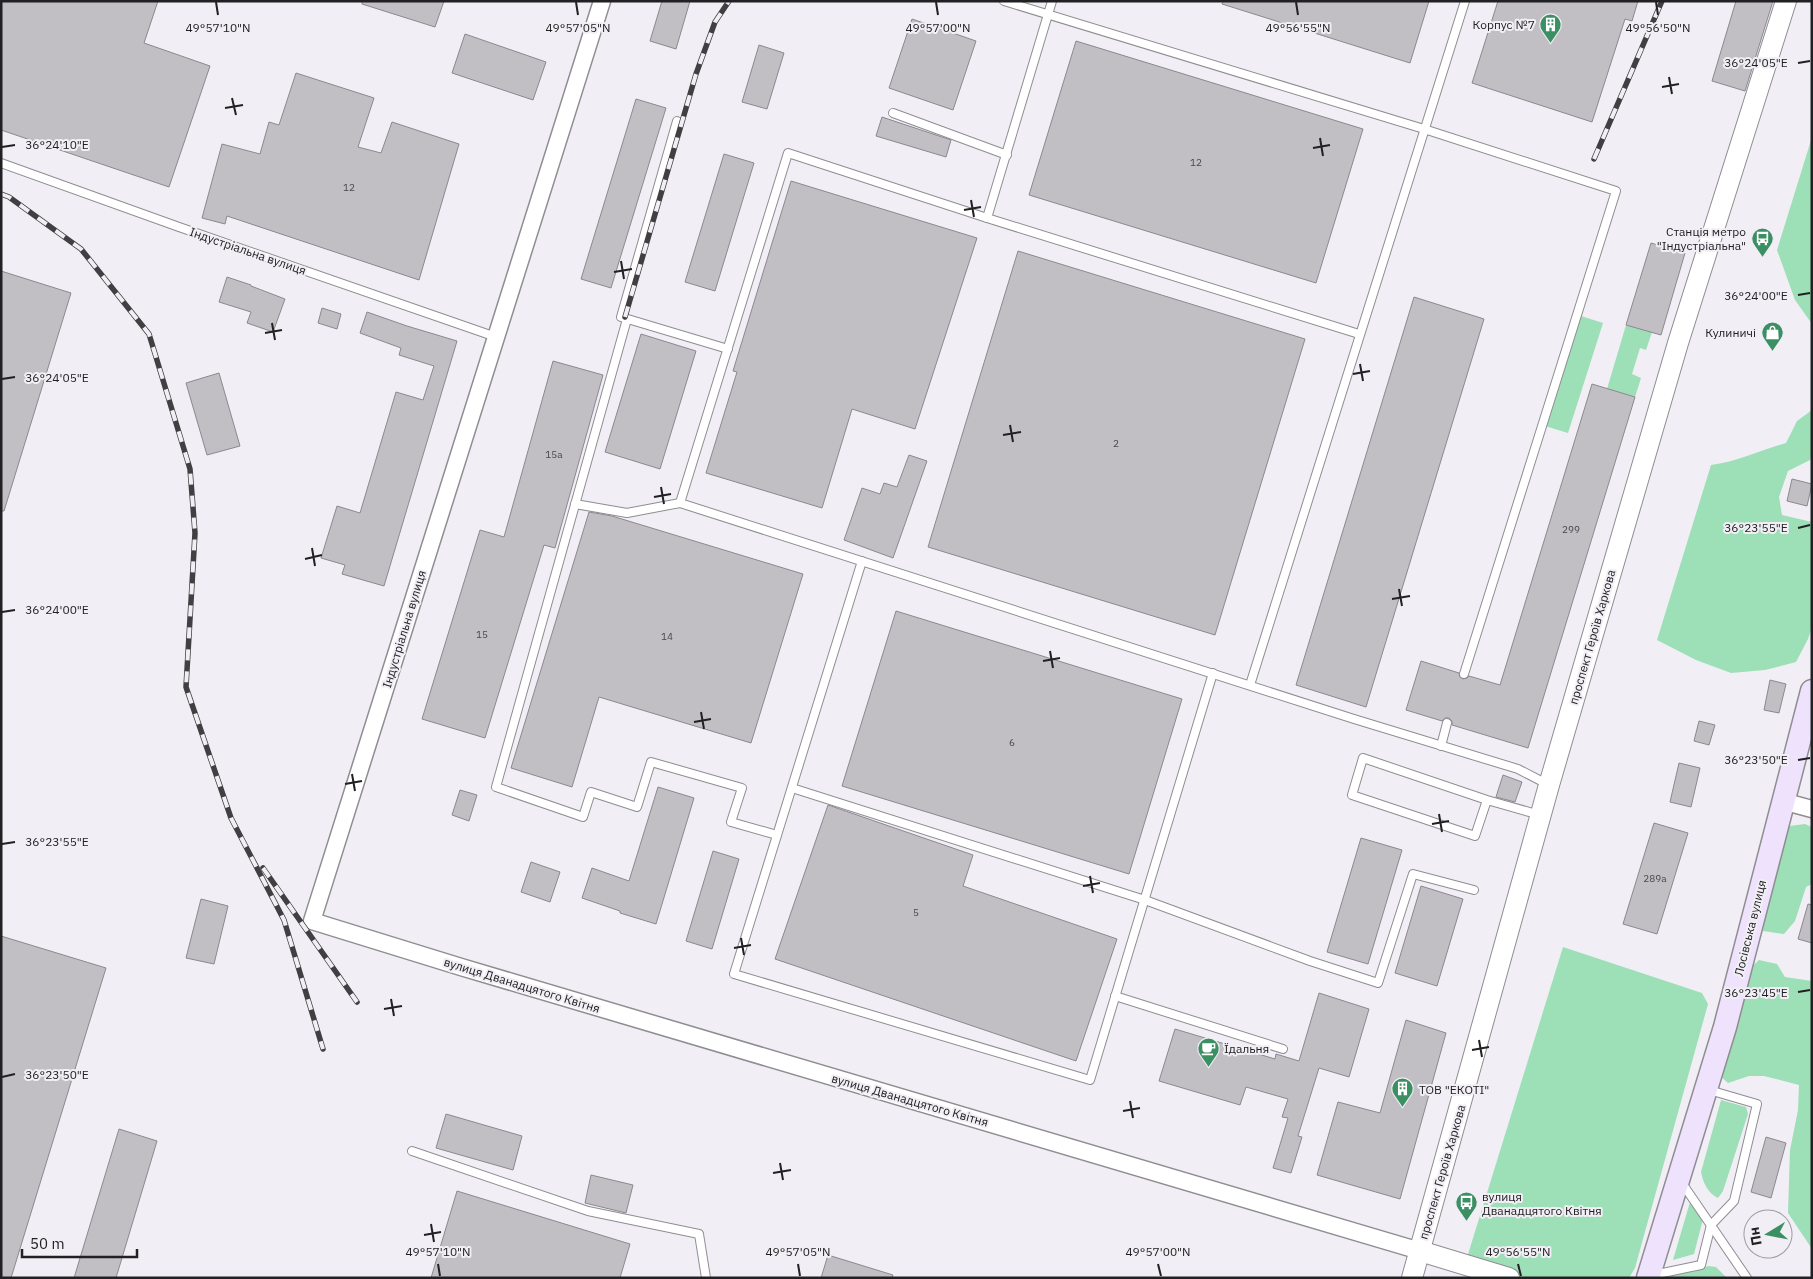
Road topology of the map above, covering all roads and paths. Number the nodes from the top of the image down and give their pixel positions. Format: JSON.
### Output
{"nodes":[{"id":1,"x":602,"y":1,"type":"edge"},
{"id":2,"x":1004,"y":1,"type":"edge"},
{"id":3,"x":1052,"y":1,"type":"edge"},
{"id":4,"x":1464,"y":1,"type":"edge"},
{"id":5,"x":1786,"y":1,"type":"edge"},
{"id":6,"x":1048,"y":14,"type":"junction"},
{"id":7,"x":893,"y":113,"type":"dead end"},
{"id":8,"x":677,"y":120,"type":"dead end"},
{"id":9,"x":1424,"y":129,"type":"junction"},
{"id":10,"x":1007,"y":155,"type":"junction"},
{"id":11,"x":1,"y":163,"type":"edge"},
{"id":12,"x":987,"y":218,"type":"junction"},
{"id":13,"x":627,"y":319,"type":"junction"},
{"id":14,"x":1360,"y":334,"type":"junction"},
{"id":15,"x":496,"y":337,"type":"junction"},
{"id":16,"x":728,"y":349,"type":"junction"},
{"id":17,"x":680,"y":502,"type":"junction"},
{"id":18,"x":575,"y":504,"type":"junction"},
{"id":19,"x":862,"y":561,"type":"junction"},
{"id":20,"x":1213,"y":673,"type":"junction"},
{"id":21,"x":1464,"y":674,"type":"dead end"},
{"id":22,"x":1250,"y":685,"type":"junction"},
{"id":23,"x":1812,"y":691,"type":"edge"},
{"id":24,"x":1448,"y":723,"type":"dead end"},
{"id":25,"x":1441,"y":746,"type":"junction"},
{"id":26,"x":1549,"y":785,"type":"junction"},
{"id":27,"x":792,"y":788,"type":"junction"},
{"id":28,"x":1487,"y":800,"type":"junction"},
{"id":29,"x":1782,"y":801,"type":"junction"},
{"id":30,"x":1812,"y":809,"type":"edge"},
{"id":31,"x":1542,"y":815,"type":"junction"},
{"id":32,"x":777,"y":835,"type":"junction"},
{"id":33,"x":1474,"y":890,"type":"dead end"},
{"id":34,"x":1146,"y":900,"type":"junction"},
{"id":35,"x":312,"y":921,"type":"joint"},
{"id":36,"x":1116,"y":996,"type":"junction"},
{"id":37,"x":1283,"y":1049,"type":"dead end"},
{"id":38,"x":1706,"y":1089,"type":"junction"},
{"id":39,"x":412,"y":1151,"type":"dead end"},
{"id":40,"x":1678,"y":1178,"type":"junction"},
{"id":41,"x":1711,"y":1225,"type":"junction"},
{"id":42,"x":1420,"y":1251,"type":"junction"},
{"id":43,"x":1648,"y":1277,"type":"edge"},
{"id":44,"x":706,"y":1278,"type":"edge"},
{"id":45,"x":1412,"y":1278,"type":"edge"},
{"id":46,"x":1509,"y":1278,"type":"edge"},
{"id":47,"x":1747,"y":1278,"type":"edge"}],
"edges":[{"from":1,"to":15,"type":"street","name":"Індустріальна вулиця"},
{"from":2,"to":6,"type":"lane"},
{"from":3,"to":6,"type":"lane"},
{"from":4,"to":9,"type":"lane"},
{"from":5,"to":26,"type":"street","name":"проспект Героїв Харкова"},
{"from":6,"to":9,"type":"lane"},
{"from":6,"to":10,"type":"lane"},
{"from":7,"to":10,"type":"lane"},
{"from":8,"to":13,"type":"lane"},
{"from":9,"to":14,"type":"lane"},
{"from":9,"to":21,"type":"lane"},
{"from":10,"to":12,"type":"lane"},
{"from":11,"to":15,"type":"lane","name":"Індустріальна вулиця"},
{"from":12,"to":14,"type":"lane"},
{"from":12,"to":16,"type":"lane"},
{"from":13,"to":16,"type":"lane"},
{"from":13,"to":18,"type":"lane"},
{"from":14,"to":22,"type":"lane"},
{"from":15,"to":35,"type":"street","name":"Індустріальна вулиця"},
{"from":16,"to":17,"type":"lane"},
{"from":17,"to":18,"type":"lane"},
{"from":17,"to":19,"type":"lane"},
{"from":18,"to":32,"type":"lane"},
{"from":19,"to":20,"type":"lane"},
{"from":19,"to":27,"type":"lane"},
{"from":20,"to":22,"type":"lane"},
{"from":20,"to":34,"type":"lane"},
{"from":22,"to":25,"type":"lane"},
{"from":23,"to":29,"type":"main road","name":"Лосівська вулиця"},
{"from":24,"to":25,"type":"lane"},
{"from":25,"to":26,"type":"lane"},
{"from":26,"to":31,"type":"street","name":"проспект Героїв Харкова"},
{"from":27,"to":32,"type":"lane"},
{"from":27,"to":34,"type":"lane"},
{"from":28,"to":28,"type":"lane"},
{"from":28,"to":31,"type":"lane"},
{"from":29,"to":30,"type":"street"},
{"from":29,"to":38,"type":"main road","name":"Лосівська вулиця"},
{"from":31,"to":42,"type":"street","name":"проспект Героїв Харкова"},
{"from":32,"to":36,"type":"lane"},
{"from":33,"to":34,"type":"lane"},
{"from":34,"to":36,"type":"lane"},
{"from":35,"to":42,"type":"street","name":"вулиця Дванадцятого Квітня"},
{"from":36,"to":37,"type":"lane"},
{"from":38,"to":40,"type":"main road","name":"Лосівська вулиця"},
{"from":38,"to":41,"type":"lane"},
{"from":39,"to":44,"type":"lane"},
{"from":40,"to":41,"type":"lane"},
{"from":40,"to":43,"type":"main road","name":"Лосівська вулиця"},
{"from":41,"to":43,"type":"lane"},
{"from":41,"to":47,"type":"lane"},
{"from":42,"to":45,"type":"street","name":"проспект Героїв Харкова"},
{"from":42,"to":46,"type":"street","name":"вулиця Дванадцятого Квітня"}]}
